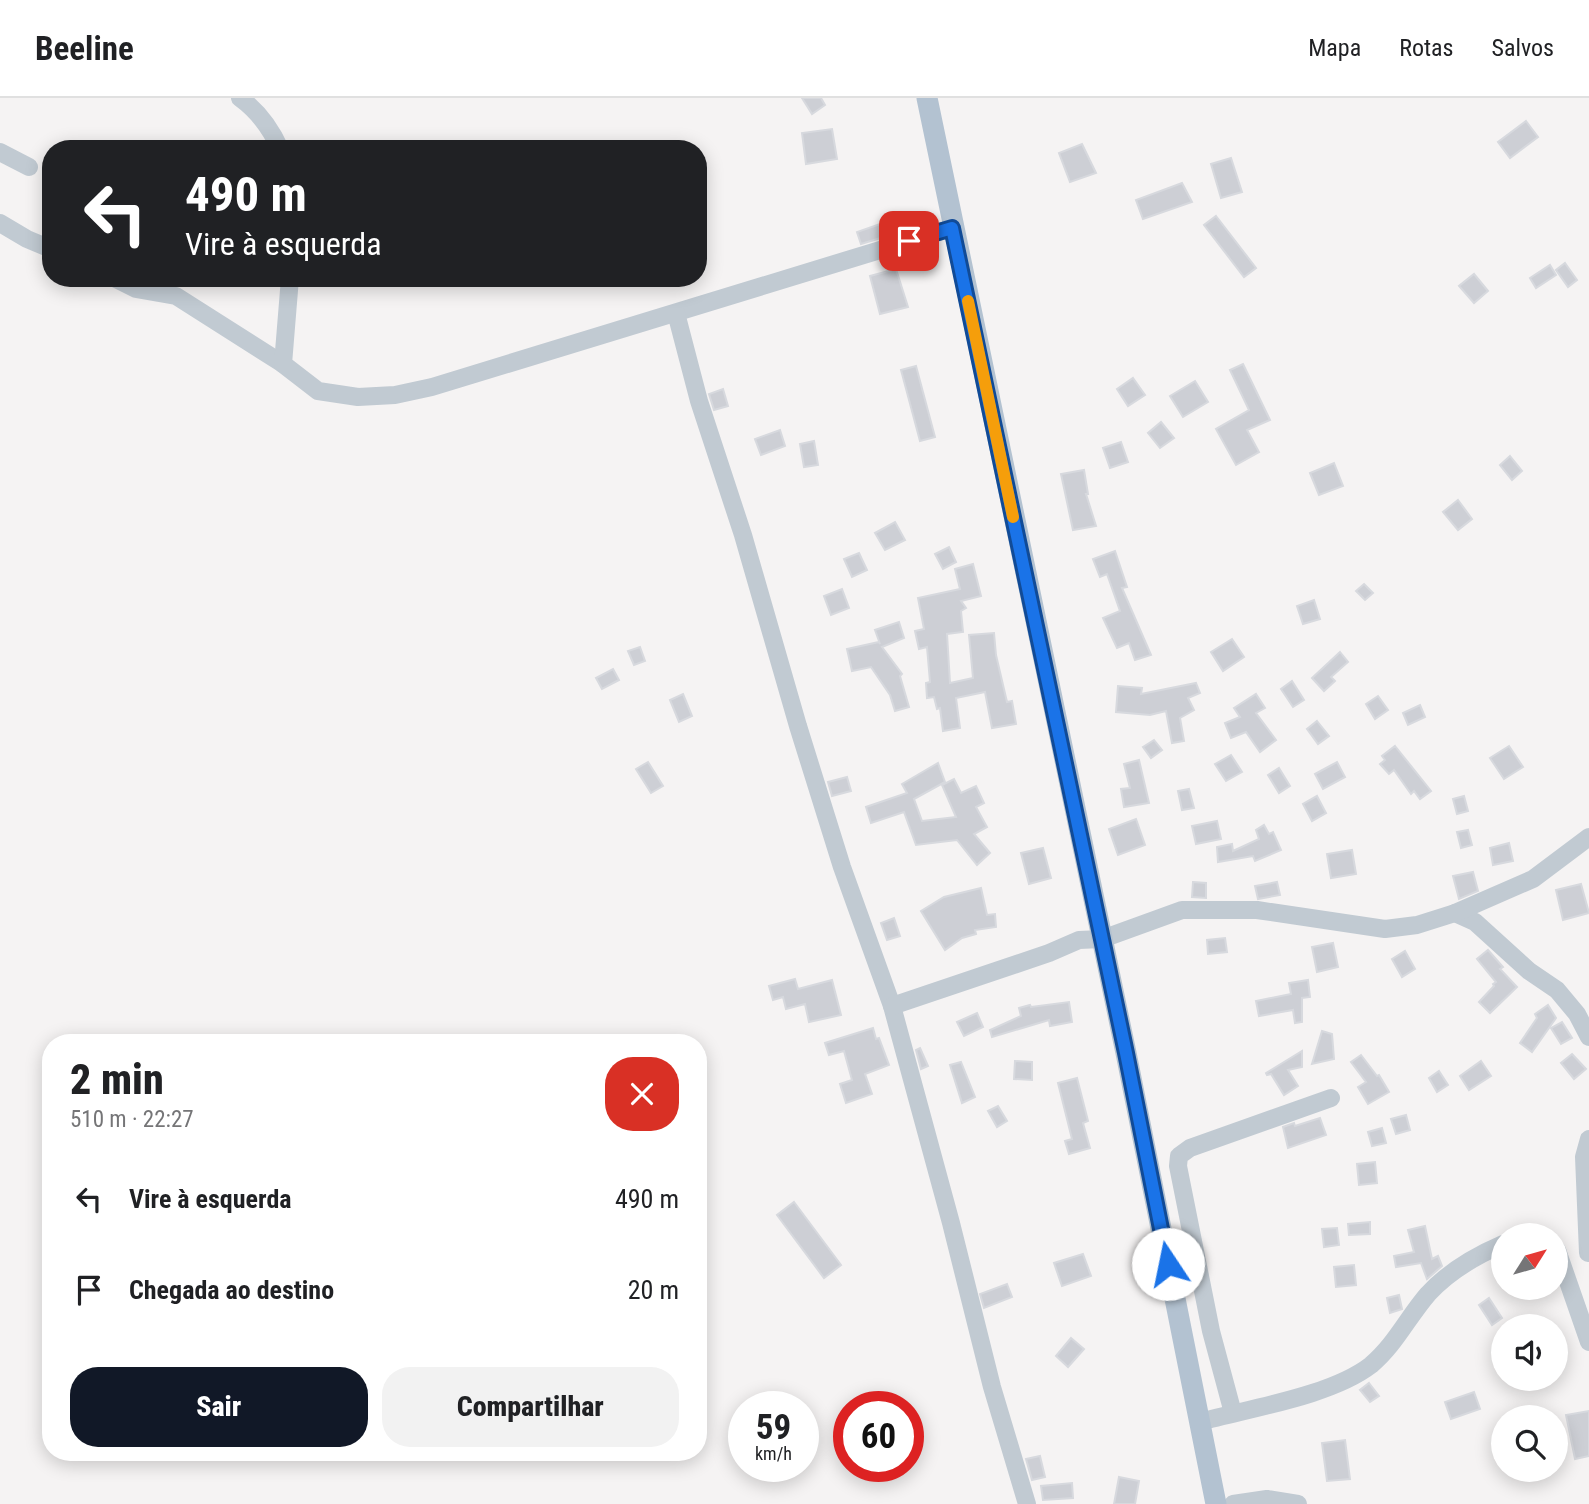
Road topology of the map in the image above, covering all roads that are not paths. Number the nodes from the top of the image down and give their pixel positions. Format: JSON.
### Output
{"nodes":[{"id":1,"x":240,"y":98,"type":"edge"},
{"id":2,"x":927,"y":98,"type":"edge"},
{"id":3,"x":276,"y":140,"type":"edge"},
{"id":4,"x":0,"y":152,"type":"edge"},
{"id":5,"x":29,"y":167,"type":"dead end"},
{"id":6,"x":0,"y":223,"type":"edge"},
{"id":7,"x":952,"y":228,"type":"junction"},
{"id":8,"x":42,"y":246,"type":"edge"},
{"id":9,"x":132,"y":287,"type":"edge"},
{"id":10,"x":289,"y":287,"type":"edge"},
{"id":11,"x":676,"y":313,"type":"junction"},
{"id":12,"x":283,"y":364,"type":"junction"},
{"id":13,"x":1589,"y":837,"type":"edge"},
{"id":14,"x":1455,"y":913,"type":"junction"},
{"id":15,"x":1102,"y":939,"type":"junction"},
{"id":16,"x":892,"y":1006,"type":"junction"},
{"id":17,"x":1589,"y":1037,"type":"edge"},
{"id":18,"x":1331,"y":1098,"type":"dead end"},
{"id":19,"x":1589,"y":1139,"type":"edge"},
{"id":20,"x":1491,"y":1249,"type":"edge"},
{"id":21,"x":1568,"y":1251,"type":"edge"},
{"id":22,"x":1589,"y":1253,"type":"edge"},
{"id":23,"x":1568,"y":1283,"type":"edge"},
{"id":24,"x":1589,"y":1342,"type":"edge"},
{"id":25,"x":1233,"y":1413,"type":"junction"},
{"id":26,"x":1200,"y":1422,"type":"junction"},
{"id":27,"x":1027,"y":1504,"type":"edge"},
{"id":28,"x":1216,"y":1504,"type":"edge"},
{"id":29,"x":1233,"y":1504,"type":"edge"},
{"id":30,"x":1298,"y":1504,"type":"edge"}],
"edges":[{"from":1,"to":3,"type":"street"},
{"from":2,"to":7,"type":"main road"},
{"from":4,"to":5,"type":"street"},
{"from":6,"to":8,"type":"street"},
{"from":7,"to":11,"type":"street"},
{"from":7,"to":15,"type":"main road"},
{"from":9,"to":12,"type":"street"},
{"from":10,"to":12,"type":"street"},
{"from":11,"to":12,"type":"street"},
{"from":11,"to":16,"type":"street"},
{"from":13,"to":14,"type":"street"},
{"from":14,"to":15,"type":"street"},
{"from":14,"to":17,"type":"street"},
{"from":15,"to":16,"type":"street"},
{"from":15,"to":26,"type":"main road"},
{"from":16,"to":27,"type":"street"},
{"from":18,"to":25,"type":"street"},
{"from":19,"to":22,"type":"street"},
{"from":20,"to":25,"type":"street"},
{"from":21,"to":22,"type":"street"},
{"from":23,"to":24,"type":"street"},
{"from":25,"to":26,"type":"street"},
{"from":26,"to":28,"type":"main road"},
{"from":29,"to":30,"type":"street"}]}
